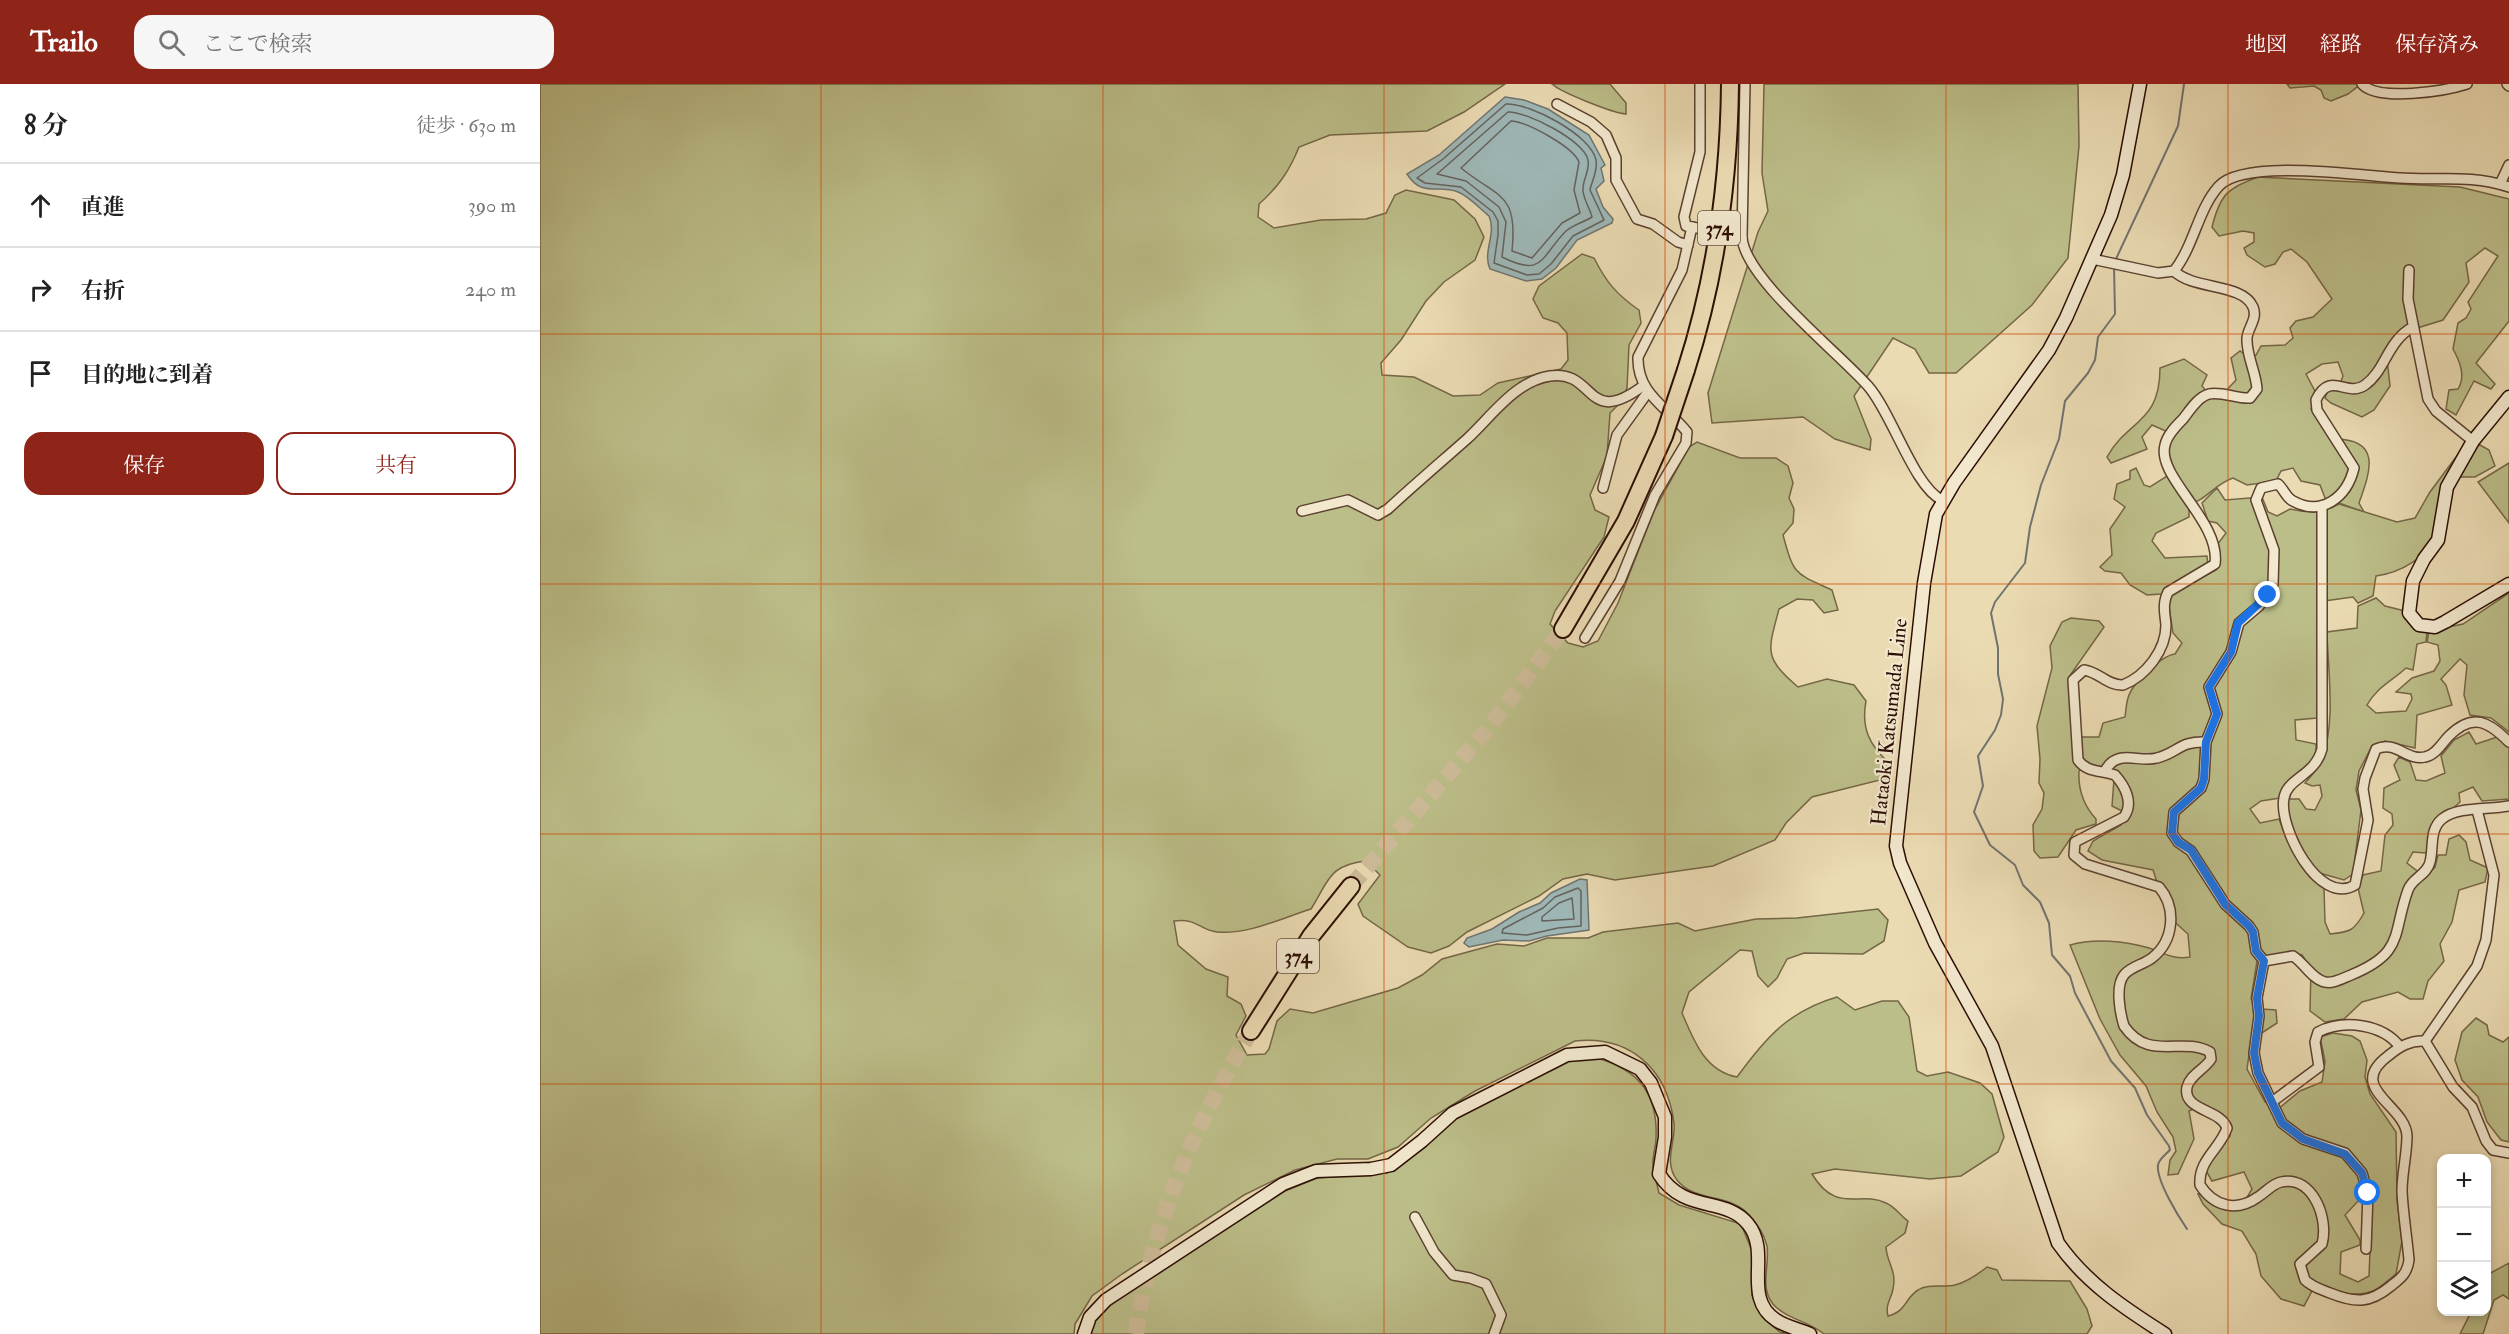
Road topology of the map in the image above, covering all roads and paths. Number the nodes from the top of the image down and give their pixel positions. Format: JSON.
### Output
{"nodes":[{"id":1,"x":1700,"y":84,"type":"edge"},
{"id":2,"x":1730,"y":84,"type":"edge"},
{"id":3,"x":1745,"y":84,"type":"edge"},
{"id":4,"x":2140,"y":84,"type":"edge"},
{"id":5,"x":2362,"y":84,"type":"edge"},
{"id":6,"x":2467,"y":84,"type":"edge"},
{"id":7,"x":1557,"y":104,"type":"dead end"},
{"id":8,"x":2509,"y":165,"type":"edge"},
{"id":9,"x":2505,"y":185,"type":"edge"},
{"id":10,"x":1692,"y":227,"type":"junction"},
{"id":11,"x":1713,"y":231,"type":"dead end"},
{"id":12,"x":1727,"y":234,"type":"dead end"},
{"id":13,"x":1742,"y":237,"type":"junction"},
{"id":14,"x":1688,"y":244,"type":"junction"},
{"id":15,"x":2092,"y":259,"type":"junction"},
{"id":16,"x":2409,"y":270,"type":"dead end"},
{"id":17,"x":2174,"y":271,"type":"junction"},
{"id":18,"x":2413,"y":327,"type":"junction"},
{"id":19,"x":1646,"y":389,"type":"junction"},
{"id":20,"x":2509,"y":397,"type":"edge"},
{"id":21,"x":2473,"y":441,"type":"junction"},
{"id":22,"x":1603,"y":488,"type":"dead end"},
{"id":23,"x":1942,"y":500,"type":"junction"},
{"id":24,"x":2322,"y":506,"type":"junction"},
{"id":25,"x":1302,"y":511,"type":"dead end"},
{"id":26,"x":2509,"y":584,"type":"edge"},
{"id":27,"x":1563,"y":629,"type":"tunnel mouth"},
{"id":28,"x":1585,"y":638,"type":"dead end"},
{"id":29,"x":2206,"y":742,"type":"junction"},
{"id":30,"x":2509,"y":742,"type":"edge"},
{"id":31,"x":2105,"y":771,"type":"junction"},
{"id":32,"x":2509,"y":806,"type":"edge"},
{"id":33,"x":2477,"y":810,"type":"junction"},
{"id":34,"x":1351,"y":885,"type":"tunnel mouth"},
{"id":35,"x":2264,"y":961,"type":"junction"},
{"id":36,"x":1251,"y":1031,"type":"tunnel mouth"},
{"id":37,"x":2425,"y":1041,"type":"junction"},
{"id":38,"x":2400,"y":1047,"type":"junction"},
{"id":39,"x":2272,"y":1102,"type":"junction"},
{"id":40,"x":2509,"y":1153,"type":"edge"},
{"id":41,"x":1415,"y":1218,"type":"dead end"},
{"id":42,"x":2366,"y":1248,"type":"dead end"},
{"id":43,"x":1084,"y":1334,"type":"edge"},
{"id":44,"x":1494,"y":1334,"type":"edge"},
{"id":45,"x":1810,"y":1334,"type":"edge"},
{"id":46,"x":2165,"y":1334,"type":"edge"}],
"edges":[{"from":1,"to":10,"type":"street"},
{"from":2,"to":27,"type":"highway","number":"374","bridge":true},
{"from":3,"to":13,"type":"street"},
{"from":4,"to":15,"type":"main road","name":"Hataoki Katsumada Line"},
{"from":5,"to":6,"type":"street"},
{"from":7,"to":14,"type":"street"},
{"from":8,"to":9,"type":"street"},
{"from":9,"to":17,"type":"street"},
{"from":10,"to":11,"type":"street"},
{"from":10,"to":14,"type":"street"},
{"from":12,"to":13,"type":"street"},
{"from":13,"to":23,"type":"street"},
{"from":14,"to":19,"type":"street"},
{"from":15,"to":17,"type":"street"},
{"from":15,"to":23,"type":"main road","name":"Hataoki Katsumada Line"},
{"from":16,"to":18,"type":"street"},
{"from":17,"to":31,"type":"street"},
{"from":18,"to":21,"type":"street"},
{"from":18,"to":24,"type":"street"},
{"from":19,"to":22,"type":"street"},
{"from":19,"to":25,"type":"street"},
{"from":19,"to":28,"type":"street"},
{"from":20,"to":21,"type":"main road"},
{"from":21,"to":26,"type":"main road"},
{"from":23,"to":46,"type":"main road","name":"Hataoki Katsumada Line"},
{"from":24,"to":29,"type":"street"},
{"from":24,"to":30,"type":"street"},
{"from":29,"to":31,"type":"street"},
{"from":29,"to":35,"type":"street"},
{"from":31,"to":38,"type":"street"},
{"from":32,"to":33,"type":"street"},
{"from":33,"to":35,"type":"street"},
{"from":33,"to":37,"type":"street"},
{"from":34,"to":36,"type":"highway","number":"374"},
{"from":35,"to":39,"type":"street"},
{"from":37,"to":38,"type":"street"},
{"from":37,"to":40,"type":"street"},
{"from":38,"to":39,"type":"street"},
{"from":39,"to":42,"type":"street"},
{"from":41,"to":44,"type":"street"},
{"from":43,"to":45,"type":"main road"}]}
